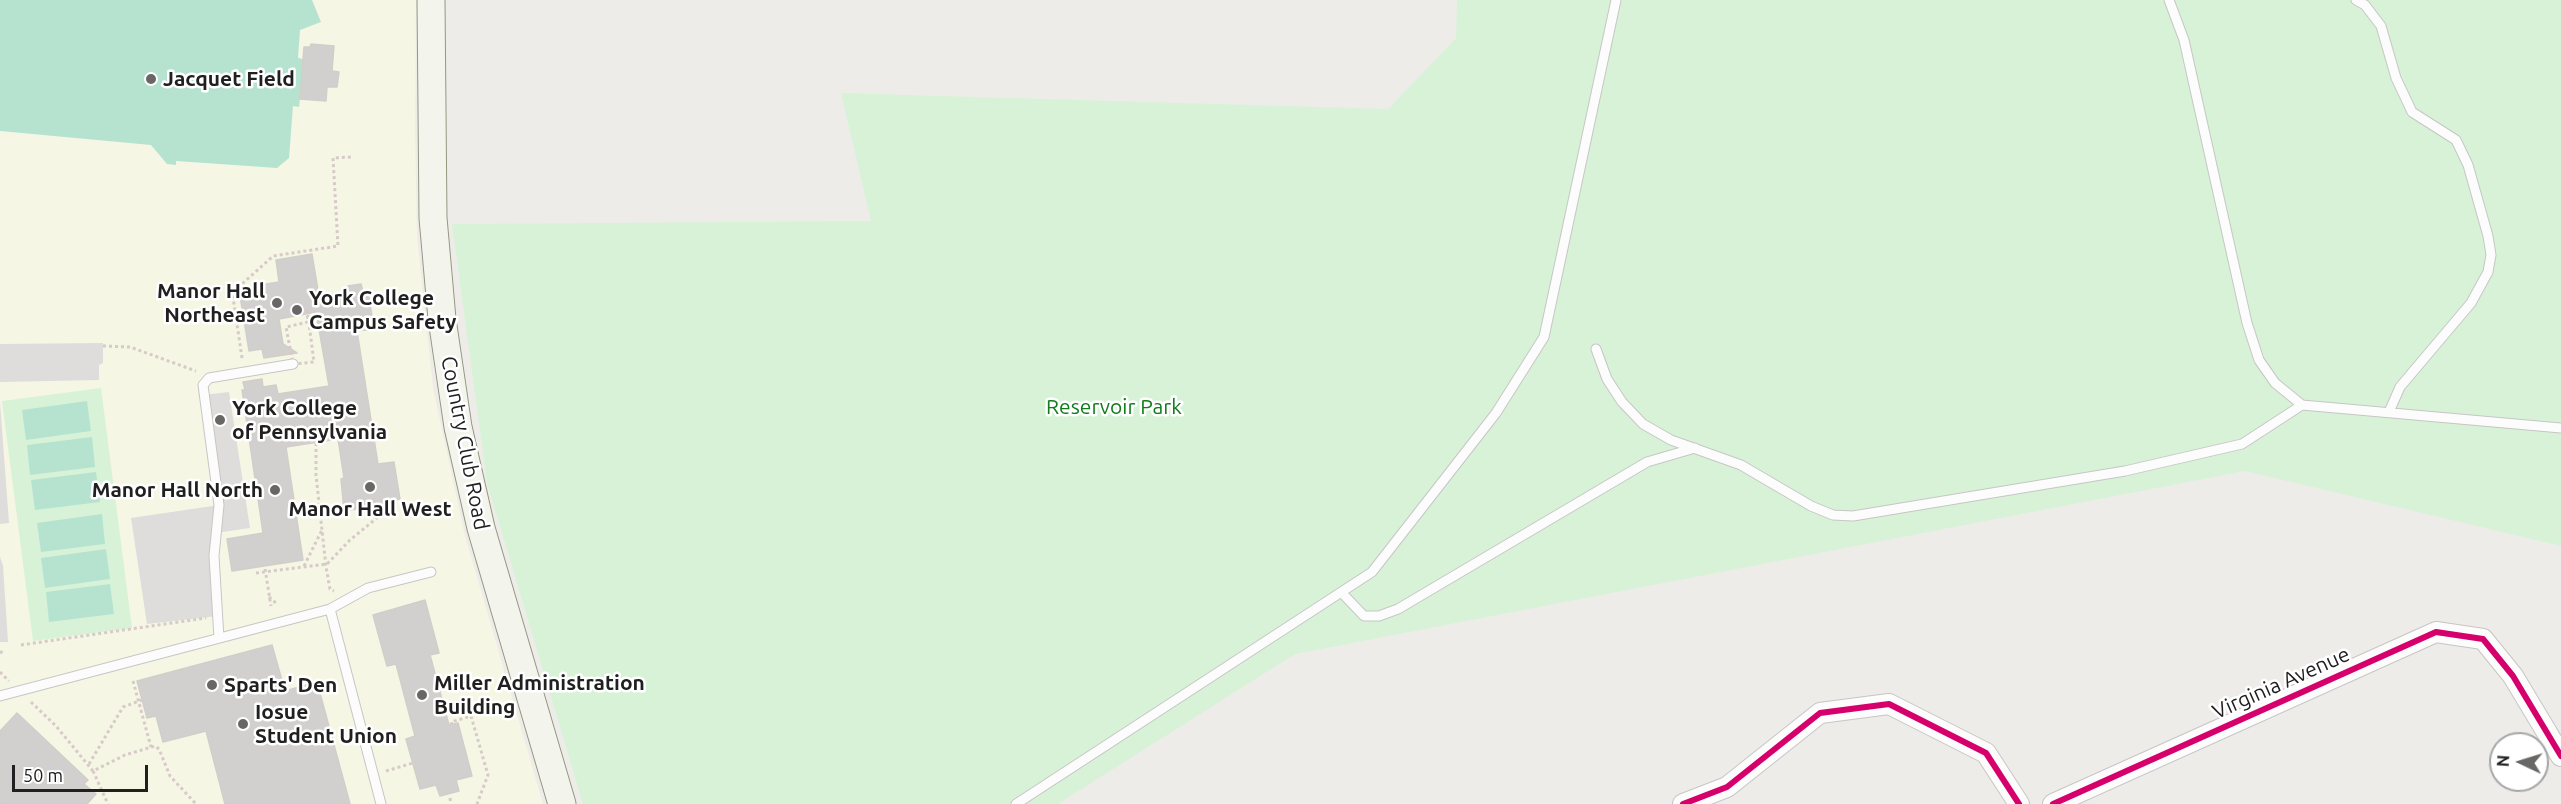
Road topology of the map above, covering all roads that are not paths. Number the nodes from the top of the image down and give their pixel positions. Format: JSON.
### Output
{"nodes":[{"id":1,"x":431,"y":0,"type":"edge"},
{"id":2,"x":1616,"y":0,"type":"edge"},
{"id":3,"x":2169,"y":0,"type":"edge"},
{"id":4,"x":2356,"y":0,"type":"edge"},
{"id":5,"x":1596,"y":349,"type":"dead end"},
{"id":6,"x":293,"y":364,"type":"road end"},
{"id":7,"x":2302,"y":405,"type":"junction"},
{"id":8,"x":2389,"y":412,"type":"junction"},
{"id":9,"x":2561,"y":428,"type":"edge"},
{"id":10,"x":1695,"y":448,"type":"junction"},
{"id":11,"x":431,"y":572,"type":"dead end"},
{"id":12,"x":1342,"y":593,"type":"junction"},
{"id":13,"x":330,"y":609,"type":"junction"},
{"id":14,"x":219,"y":638,"type":"junction"},
{"id":15,"x":0,"y":696,"type":"edge"},
{"id":16,"x":2561,"y":756,"type":"edge"},
{"id":17,"x":381,"y":804,"type":"edge"},
{"id":18,"x":562,"y":804,"type":"edge"},
{"id":19,"x":1016,"y":804,"type":"edge"},
{"id":20,"x":1683,"y":804,"type":"edge"},
{"id":21,"x":2019,"y":804,"type":"edge"},
{"id":22,"x":2053,"y":804,"type":"edge"}],
"edges":[{"from":1,"to":18,"type":"main road","name":"Country Club Road"},
{"from":2,"to":12,"type":"lane"},
{"from":3,"to":7,"type":"lane"},
{"from":4,"to":8,"type":"lane"},
{"from":5,"to":10,"type":"lane"},
{"from":6,"to":14,"type":"lane"},
{"from":7,"to":8,"type":"lane"},
{"from":7,"to":10,"type":"lane"},
{"from":8,"to":9,"type":"lane"},
{"from":10,"to":12,"type":"lane"},
{"from":11,"to":13,"type":"lane"},
{"from":12,"to":19,"type":"lane"},
{"from":13,"to":14,"type":"lane"},
{"from":13,"to":17,"type":"lane"},
{"from":14,"to":15,"type":"lane"},
{"from":16,"to":22,"type":"street","name":"Virginia Avenue"},
{"from":20,"to":21,"type":"street"}]}
